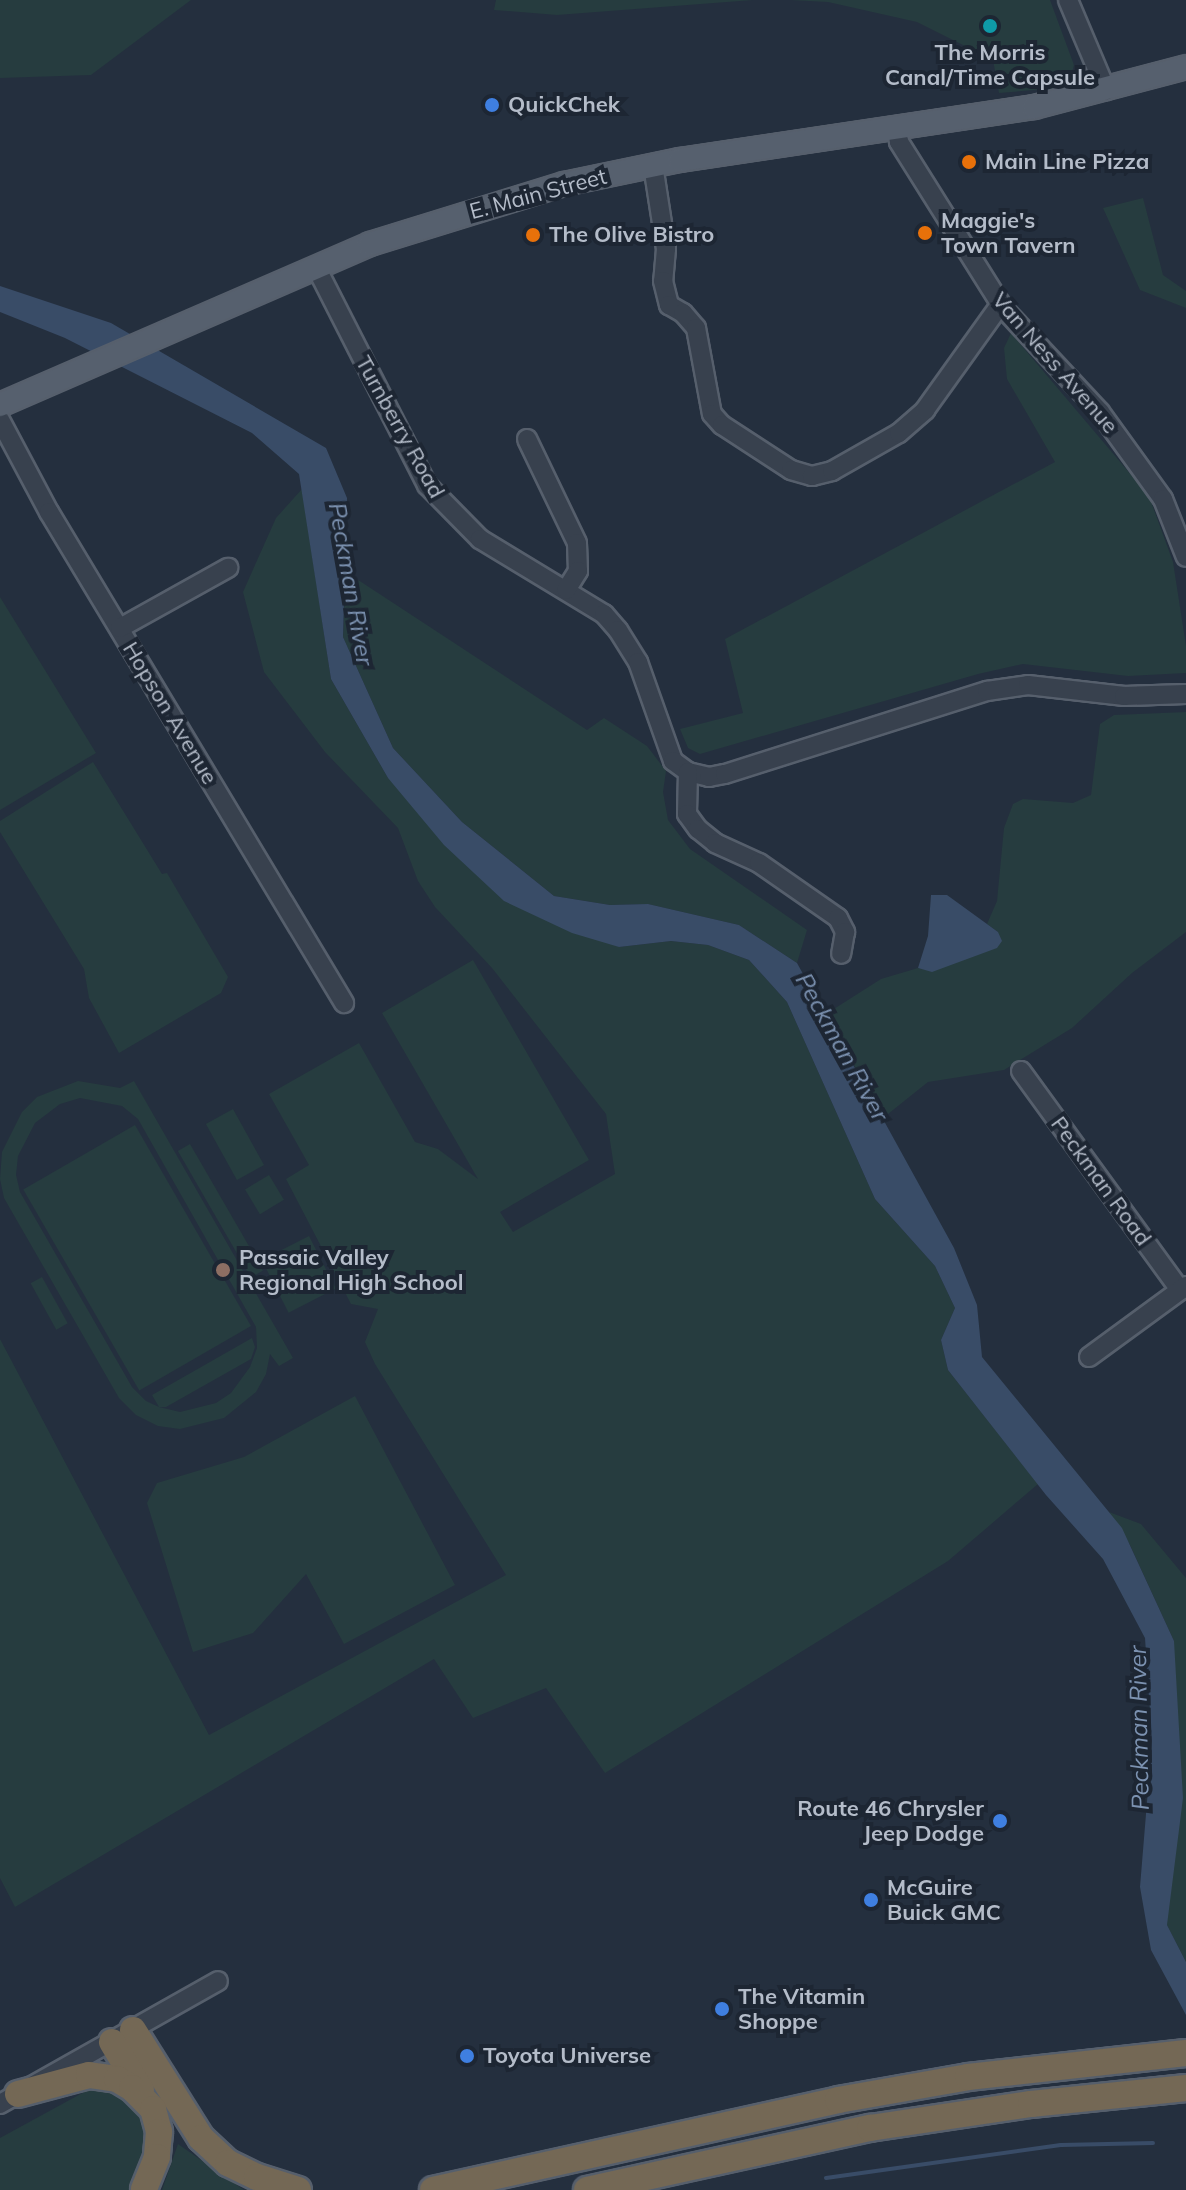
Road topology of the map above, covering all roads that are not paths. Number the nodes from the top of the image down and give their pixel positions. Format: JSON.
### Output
{"nodes":[{"id":1,"x":1068,"y":0,"type":"edge"},
{"id":2,"x":1186,"y":67,"type":"edge"},
{"id":3,"x":1106,"y":90,"type":"junction"},
{"id":4,"x":897,"y":128,"type":"junction"},
{"id":5,"x":653,"y":165,"type":"junction"},
{"id":6,"x":316,"y":267,"type":"junction"},
{"id":7,"x":1001,"y":304,"type":"junction"},
{"id":8,"x":0,"y":405,"type":"edge"},
{"id":9,"x":0,"y":420,"type":"edge"},
{"id":10,"x":527,"y":439,"type":"dead end"},
{"id":11,"x":1186,"y":557,"type":"edge"},
{"id":12,"x":228,"y":568,"type":"dead end"},
{"id":13,"x":566,"y":590,"type":"junction"},
{"id":14,"x":120,"y":628,"type":"junction"},
{"id":15,"x":1186,"y":694,"type":"edge"},
{"id":16,"x":688,"y":772,"type":"junction"},
{"id":17,"x":841,"y":954,"type":"dead end"},
{"id":18,"x":344,"y":1003,"type":"dead end"},
{"id":19,"x":1021,"y":1071,"type":"dead end"},
{"id":20,"x":1183,"y":1288,"type":"edge"},
{"id":21,"x":1089,"y":1357,"type":"dead end"},
{"id":22,"x":218,"y":1981,"type":"dead end"},
{"id":23,"x":122,"y":2036,"type":"junction"},
{"id":24,"x":1186,"y":2053,"type":"edge"},
{"id":25,"x":1186,"y":2088,"type":"edge"},
{"id":26,"x":9,"y":2099,"type":"edge"},
{"id":27,"x":153,"y":2109,"type":"junction"},
{"id":28,"x":148,"y":2182,"type":"edge"},
{"id":29,"x":298,"y":2190,"type":"edge"},
{"id":30,"x":433,"y":2190,"type":"edge"},
{"id":31,"x":587,"y":2190,"type":"edge"}],
"edges":[{"from":1,"to":3,"type":"street"},
{"from":2,"to":3,"type":"main road","name":"E. Main Street"},
{"from":3,"to":4,"type":"main road","name":"E. Main Street"},
{"from":4,"to":5,"type":"main road","name":"E. Main Street"},
{"from":4,"to":7,"type":"street","name":"Van Ness Avenue"},
{"from":5,"to":6,"type":"main road","name":"E. Main Street"},
{"from":5,"to":7,"type":"street"},
{"from":6,"to":8,"type":"main road","name":"E. Main Street"},
{"from":6,"to":13,"type":"street","name":"Turnberry Road"},
{"from":7,"to":11,"type":"street","name":"Van Ness Avenue"},
{"from":9,"to":14,"type":"street","name":"Hopson Avenue"},
{"from":10,"to":13,"type":"street"},
{"from":12,"to":14,"type":"street"},
{"from":13,"to":16,"type":"street","name":"Turnberry Road"},
{"from":14,"to":18,"type":"street","name":"Hopson Avenue"},
{"from":15,"to":16,"type":"street"},
{"from":16,"to":17,"type":"street"},
{"from":19,"to":20,"type":"street","name":"Peckman Road"},
{"from":20,"to":21,"type":"street"},
{"from":22,"to":23,"type":"street"},
{"from":23,"to":26,"type":"street"},
{"from":23,"to":27,"type":"highway"},
{"from":23,"to":29,"type":"highway"},
{"from":24,"to":30,"type":"highway"},
{"from":25,"to":31,"type":"highway"},
{"from":26,"to":27,"type":"highway"},
{"from":27,"to":28,"type":"highway"}]}
